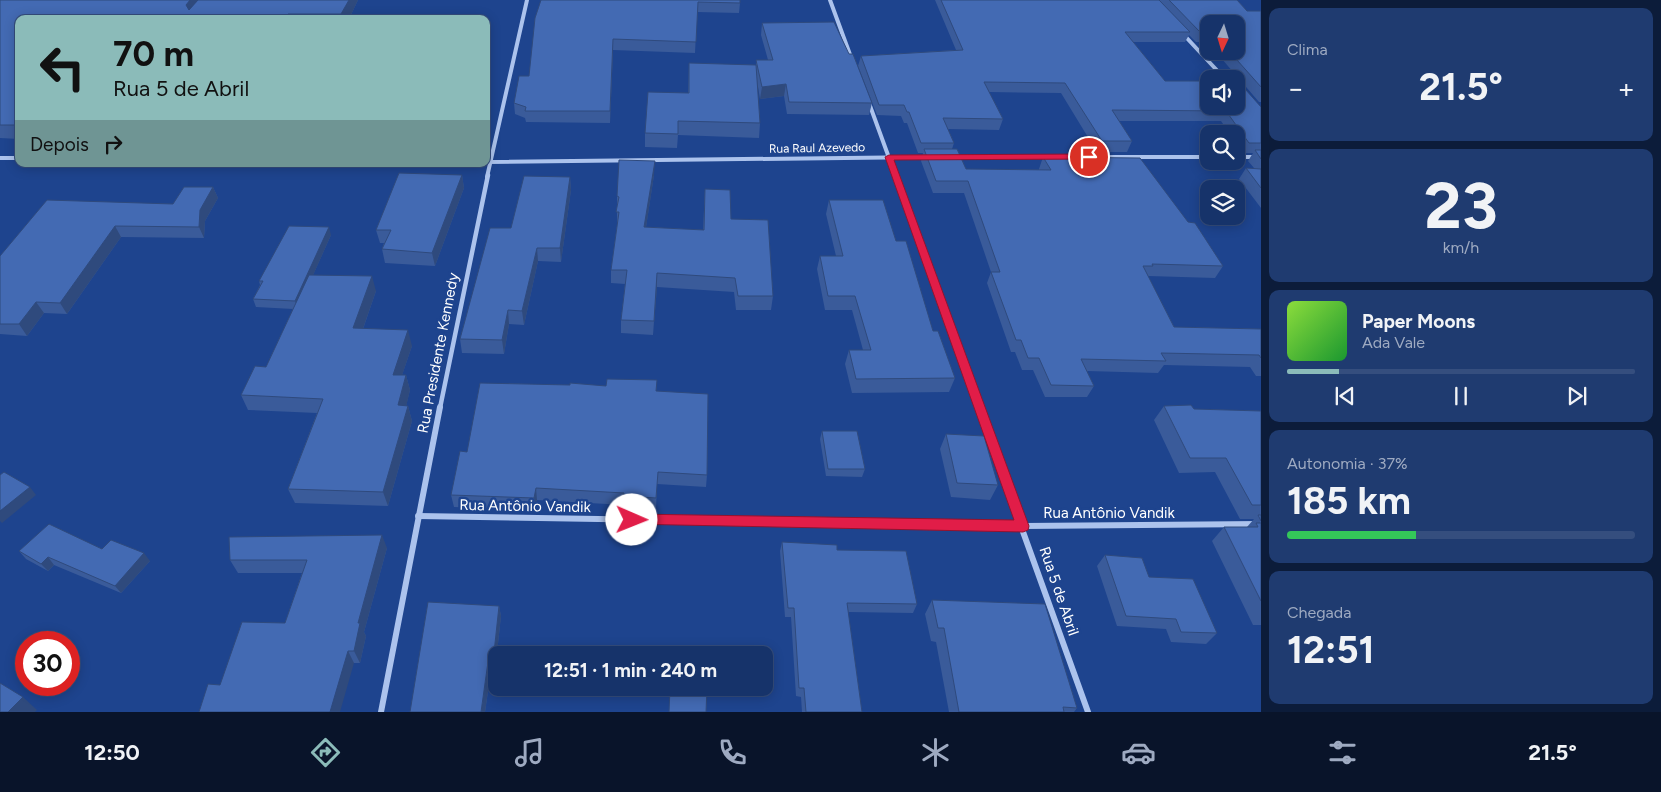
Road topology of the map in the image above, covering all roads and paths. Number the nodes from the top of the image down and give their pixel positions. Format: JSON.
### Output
{"nodes":[{"id":1,"x":527,"y":0,"type":"edge"},
{"id":2,"x":830,"y":0,"type":"edge"},
{"id":3,"x":1178,"y":29,"type":"edge"},
{"id":4,"x":854,"y":65,"type":"edge"},
{"id":5,"x":1217,"y":70,"type":"edge"},
{"id":6,"x":864,"y":92,"type":"edge"},
{"id":7,"x":490,"y":154,"type":"edge"},
{"id":8,"x":889,"y":157,"type":"junction"},
{"id":9,"x":939,"y":157,"type":"edge"},
{"id":10,"x":949,"y":157,"type":"edge"},
{"id":11,"x":1200,"y":157,"type":"edge"},
{"id":12,"x":1245,"y":157,"type":"edge"},
{"id":13,"x":1261,"y":157,"type":"edge"},
{"id":14,"x":0,"y":158,"type":"edge"},
{"id":15,"x":15,"y":158,"type":"edge"},
{"id":16,"x":490,"y":162,"type":"edge"},
{"id":17,"x":487,"y":167,"type":"edge"},
{"id":18,"x":418,"y":516,"type":"junction"},
{"id":19,"x":1261,"y":524,"type":"edge"},
{"id":20,"x":1023,"y":526,"type":"junction"},
{"id":21,"x":381,"y":712,"type":"edge"},
{"id":22,"x":1088,"y":712,"type":"edge"}],
"edges":[{"from":1,"to":7,"type":"street","name":"Rua Presidente Kennedy"},
{"from":2,"to":4,"type":"street"},
{"from":3,"to":5,"type":"street"},
{"from":6,"to":8,"type":"street","name":"Rua 5 de Abril"},
{"from":8,"to":9,"type":"street","name":"Rua Raul Azevedo"},
{"from":8,"to":16,"type":"street","name":"Rua Raul Azevedo"},
{"from":8,"to":20,"type":"street","name":"Rua 5 de Abril"},
{"from":10,"to":11,"type":"street"},
{"from":12,"to":13,"type":"street"},
{"from":14,"to":15,"type":"street"},
{"from":17,"to":18,"type":"street","name":"Rua Presidente Kennedy"},
{"from":18,"to":20,"type":"street","name":"Rua Antônio Vandik"},
{"from":18,"to":21,"type":"street","name":"Rua Presidente Kennedy"},
{"from":19,"to":20,"type":"street","name":"Rua Antônio Vandik"},
{"from":20,"to":22,"type":"street","name":"Rua 5 de Abril"}]}
